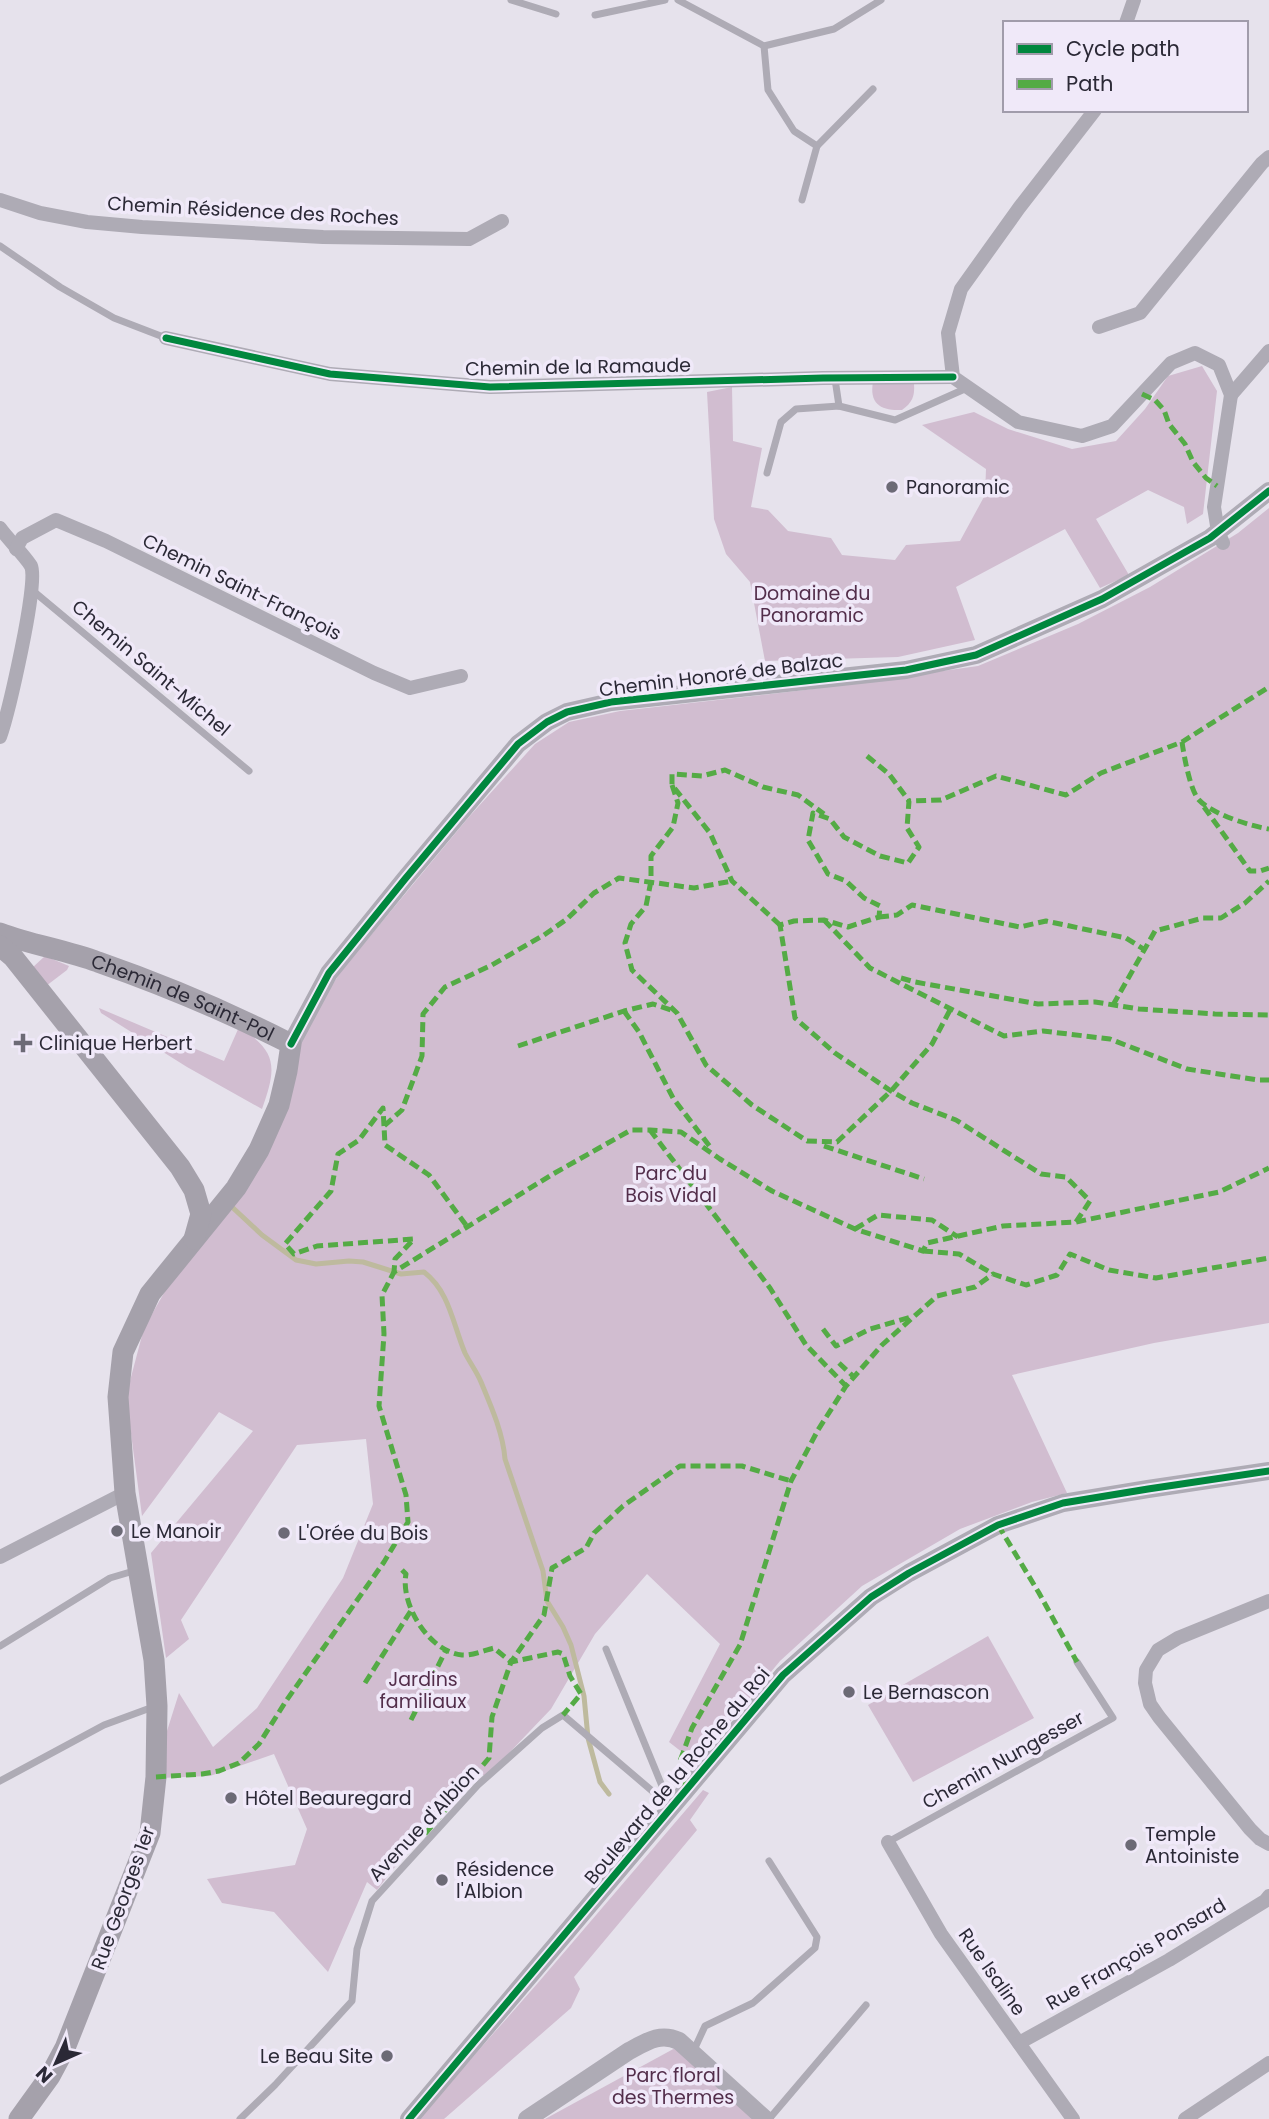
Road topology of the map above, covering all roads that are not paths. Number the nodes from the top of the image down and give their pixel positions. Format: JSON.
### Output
{"nodes":[{"id":1,"x":511,"y":0,"type":"edge"},
{"id":2,"x":664,"y":0,"type":"edge"},
{"id":3,"x":678,"y":0,"type":"edge"},
{"id":4,"x":881,"y":0,"type":"edge"},
{"id":5,"x":1135,"y":0,"type":"edge"},
{"id":6,"x":556,"y":13,"type":"dead end"},
{"id":7,"x":595,"y":15,"type":"dead end"},
{"id":8,"x":1127,"y":21,"type":"edge"},
{"id":9,"x":764,"y":46,"type":"junction"},
{"id":10,"x":873,"y":89,"type":"dead end"},
{"id":11,"x":1093,"y":112,"type":"edge"},
{"id":12,"x":817,"y":146,"type":"junction"},
{"id":13,"x":1269,"y":157,"type":"edge"},
{"id":14,"x":0,"y":200,"type":"edge"},
{"id":15,"x":802,"y":200,"type":"dead end"},
{"id":16,"x":502,"y":221,"type":"dead end"},
{"id":17,"x":0,"y":246,"type":"edge"},
{"id":18,"x":1099,"y":327,"type":"dead end"},
{"id":19,"x":166,"y":338,"type":"joint"},
{"id":20,"x":1269,"y":351,"type":"edge"},
{"id":21,"x":953,"y":377,"type":"junction"},
{"id":22,"x":835,"y":378,"type":"junction"},
{"id":23,"x":968,"y":387,"type":"junction"},
{"id":24,"x":1231,"y":395,"type":"junction"},
{"id":25,"x":839,"y":406,"type":"junction"},
{"id":26,"x":767,"y":473,"type":"dead end"},
{"id":27,"x":1269,"y":491,"type":"edge"},
{"id":28,"x":0,"y":528,"type":"edge"},
{"id":29,"x":1222,"y":534,"type":"junction"},
{"id":30,"x":16,"y":549,"type":"junction"},
{"id":31,"x":32,"y":590,"type":"junction"},
{"id":32,"x":461,"y":676,"type":"dead end"},
{"id":33,"x":0,"y":737,"type":"edge"},
{"id":34,"x":249,"y":771,"type":"dead end"},
{"id":35,"x":5,"y":939,"type":"edge"},
{"id":36,"x":291,"y":1044,"type":"junction"},
{"id":37,"x":200,"y":1234,"type":"junction"},
{"id":38,"x":1269,"y":1472,"type":"edge"},
{"id":39,"x":125,"y":1493,"type":"junction"},
{"id":40,"x":0,"y":1557,"type":"edge"},
{"id":41,"x":138,"y":1570,"type":"junction"},
{"id":42,"x":1269,"y":1601,"type":"edge"},
{"id":43,"x":0,"y":1646,"type":"edge"},
{"id":44,"x":607,"y":1649,"type":"dead end"},
{"id":45,"x":1077,"y":1662,"type":"dead end"},
{"id":46,"x":157,"y":1706,"type":"junction"},
{"id":47,"x":0,"y":1781,"type":"edge"},
{"id":48,"x":671,"y":1807,"type":"junction"},
{"id":49,"x":888,"y":1842,"type":"joint"},
{"id":50,"x":1269,"y":1844,"type":"edge"},
{"id":51,"x":769,"y":1861,"type":"dead end"},
{"id":52,"x":1269,"y":1896,"type":"edge"},
{"id":53,"x":866,"y":2005,"type":"dead end"},
{"id":54,"x":1019,"y":2043,"type":"junction"},
{"id":55,"x":693,"y":2052,"type":"junction"},
{"id":56,"x":1269,"y":2063,"type":"edge"},
{"id":57,"x":19,"y":2119,"type":"edge"},
{"id":58,"x":240,"y":2119,"type":"edge"},
{"id":59,"x":409,"y":2119,"type":"edge"},
{"id":60,"x":527,"y":2119,"type":"edge"},
{"id":61,"x":767,"y":2119,"type":"edge"},
{"id":62,"x":1073,"y":2119,"type":"edge"},
{"id":63,"x":1185,"y":2119,"type":"edge"}],
"edges":[{"from":1,"to":6,"type":"lane"},
{"from":2,"to":7,"type":"lane"},
{"from":3,"to":9,"type":"lane"},
{"from":4,"to":9,"type":"lane"},
{"from":5,"to":8,"type":"street"},
{"from":9,"to":12,"type":"lane"},
{"from":10,"to":12,"type":"lane"},
{"from":11,"to":21,"type":"street"},
{"from":12,"to":15,"type":"lane"},
{"from":13,"to":18,"type":"street"},
{"from":14,"to":16,"type":"street","name":"Chemin Résidence des Roches"},
{"from":17,"to":19,"type":"lane","name":"Chemin de la Ramaude"},
{"from":19,"to":22,"type":"street","name":"Chemin de la Ramaude"},
{"from":20,"to":24,"type":"street"},
{"from":21,"to":22,"type":"street","name":"Chemin de la Ramaude"},
{"from":21,"to":23,"type":"street"},
{"from":22,"to":25,"type":"lane"},
{"from":23,"to":24,"type":"street"},
{"from":23,"to":25,"type":"lane"},
{"from":24,"to":29,"type":"street"},
{"from":25,"to":26,"type":"lane"},
{"from":27,"to":29,"type":"street","name":"Chemin Honoré de Balzac"},
{"from":28,"to":30,"type":"street"},
{"from":29,"to":36,"type":"street","name":"Chemin Honoré de Balzac"},
{"from":30,"to":31,"type":"street"},
{"from":30,"to":32,"type":"street","name":"Chemin Saint-François"},
{"from":31,"to":33,"type":"street"},
{"from":31,"to":34,"type":"lane","name":"Chemin Saint-Michel"},
{"from":35,"to":36,"type":"main road","name":"Chemin de Saint-Pol"},
{"from":35,"to":37,"type":"main road"},
{"from":36,"to":37,"type":"main road","name":"Chemin de Saint-Pol"},
{"from":37,"to":39,"type":"main road","name":"Chemin de Saint-Pol"},
{"from":38,"to":48,"type":"street","name":"Boulevard de la Roche du Roi"},
{"from":39,"to":40,"type":"street"},
{"from":39,"to":41,"type":"main road","name":"Rue Georges 1er"},
{"from":41,"to":43,"type":"lane"},
{"from":41,"to":46,"type":"main road","name":"Rue Georges 1er"},
{"from":42,"to":50,"type":"street"},
{"from":44,"to":48,"type":"lane"},
{"from":45,"to":49,"type":"lane","name":"Chemin Nungesser"},
{"from":46,"to":47,"type":"lane"},
{"from":46,"to":57,"type":"main road","name":"Rue Georges 1er"},
{"from":48,"to":58,"type":"lane","name":"Avenue d'Albion"},
{"from":48,"to":59,"type":"street","name":"Boulevard de la Roche du Roi"},
{"from":49,"to":54,"type":"street","name":"Rue Isaline"},
{"from":51,"to":55,"type":"lane"},
{"from":52,"to":54,"type":"street","name":"Rue François Ponsard"},
{"from":53,"to":61,"type":"lane"},
{"from":54,"to":62,"type":"street","name":"Rue Isaline"},
{"from":55,"to":60,"type":"street"},
{"from":55,"to":61,"type":"street"},
{"from":56,"to":63,"type":"street"}]}
